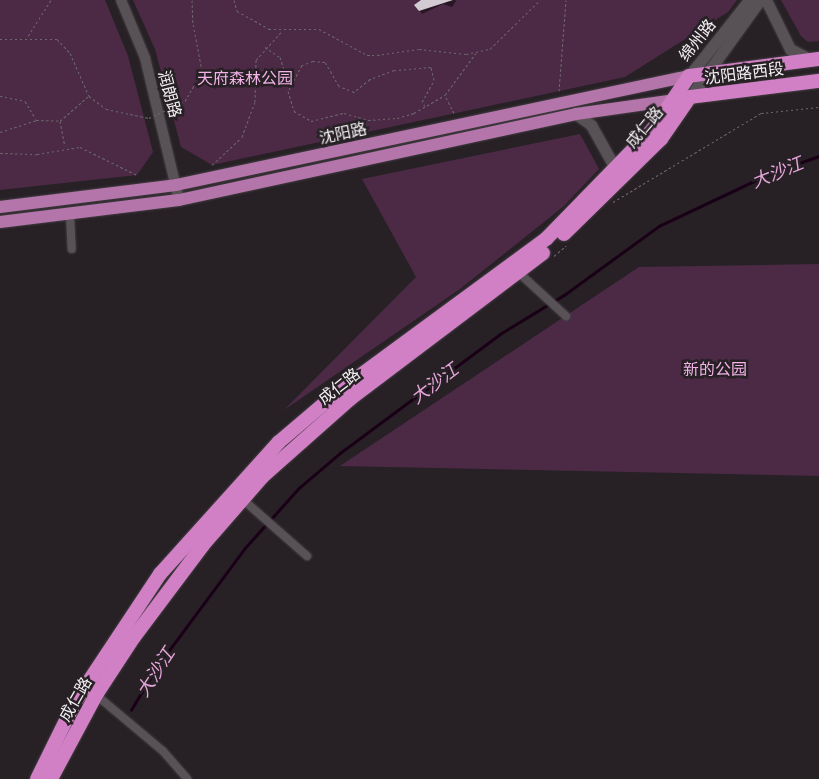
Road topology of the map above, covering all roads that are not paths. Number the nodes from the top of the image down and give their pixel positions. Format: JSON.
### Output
{"nodes":[{"id":1,"x":121,"y":0,"type":"edge"},
{"id":2,"x":748,"y":0,"type":"edge"},
{"id":3,"x":760,"y":0,"type":"edge"},
{"id":4,"x":766,"y":0,"type":"edge"},
{"id":5,"x":815,"y":60,"type":"edge"},
{"id":6,"x":705,"y":73,"type":"junction"},
{"id":7,"x":690,"y":76,"type":"junction"},
{"id":8,"x":819,"y":82,"type":"edge"},
{"id":9,"x":690,"y":97,"type":"junction"},
{"id":10,"x":673,"y":100,"type":"junction"},
{"id":11,"x":576,"y":114,"type":"junction"},
{"id":12,"x":615,"y":168,"type":"junction"},
{"id":13,"x":176,"y":185,"type":"junction"},
{"id":14,"x":179,"y":200,"type":"junction"},
{"id":15,"x":0,"y":207,"type":"edge"},
{"id":16,"x":70,"y":216,"type":"junction"},
{"id":17,"x":0,"y":222,"type":"edge"},
{"id":18,"x":72,"y":249,"type":"dead end"},
{"id":19,"x":519,"y":273,"type":"junction"},
{"id":20,"x":566,"y":316,"type":"dead end"},
{"id":21,"x":236,"y":495,"type":"junction"},
{"id":22,"x":307,"y":556,"type":"dead end"},
{"id":23,"x":91,"y":691,"type":"junction"},
{"id":24,"x":37,"y":779,"type":"edge"},
{"id":25,"x":51,"y":779,"type":"edge"},
{"id":26,"x":187,"y":779,"type":"edge"}],
"edges":[{"from":1,"to":13,"type":"street","name":"润朗路"},
{"from":2,"to":7,"type":"main road","name":"绵州路"},
{"from":3,"to":6,"type":"main road","name":"绵州路"},
{"from":4,"to":5,"type":"main road"},
{"from":5,"to":6,"type":"highway","name":"沈阳路西段"},
{"from":6,"to":7,"type":"highway","name":"沈阳路西段"},
{"from":6,"to":9,"type":"main road","name":"成仁路"},
{"from":7,"to":10,"type":"highway","name":"成仁路"},
{"from":7,"to":13,"type":"main road","name":"沈阳路"},
{"from":8,"to":9,"type":"highway","name":"沈阳路西段"},
{"from":9,"to":10,"type":"main road","name":"沈阳路西段"},
{"from":9,"to":19,"type":"highway","name":"成仁路"},
{"from":10,"to":11,"type":"main road","name":"沈阳路"},
{"from":10,"to":12,"type":"highway","name":"成仁路"},
{"from":11,"to":12,"type":"main road"},
{"from":11,"to":14,"type":"main road","name":"沈阳路"},
{"from":12,"to":21,"type":"highway","name":"成仁路"},
{"from":13,"to":14,"type":"street","name":"润朗路"},
{"from":13,"to":15,"type":"main road","name":"沈阳路"},
{"from":14,"to":16,"type":"main road","name":"沈阳路"},
{"from":16,"to":17,"type":"main road","name":"沈阳路"},
{"from":16,"to":18,"type":"street"},
{"from":19,"to":20,"type":"street"},
{"from":19,"to":21,"type":"highway","name":"成仁路"},
{"from":21,"to":22,"type":"street"},
{"from":21,"to":23,"type":"highway","name":"成仁路"},
{"from":23,"to":24,"type":"highway","name":"成仁路"},
{"from":23,"to":25,"type":"highway","name":"成仁路"},
{"from":23,"to":26,"type":"street"}]}
